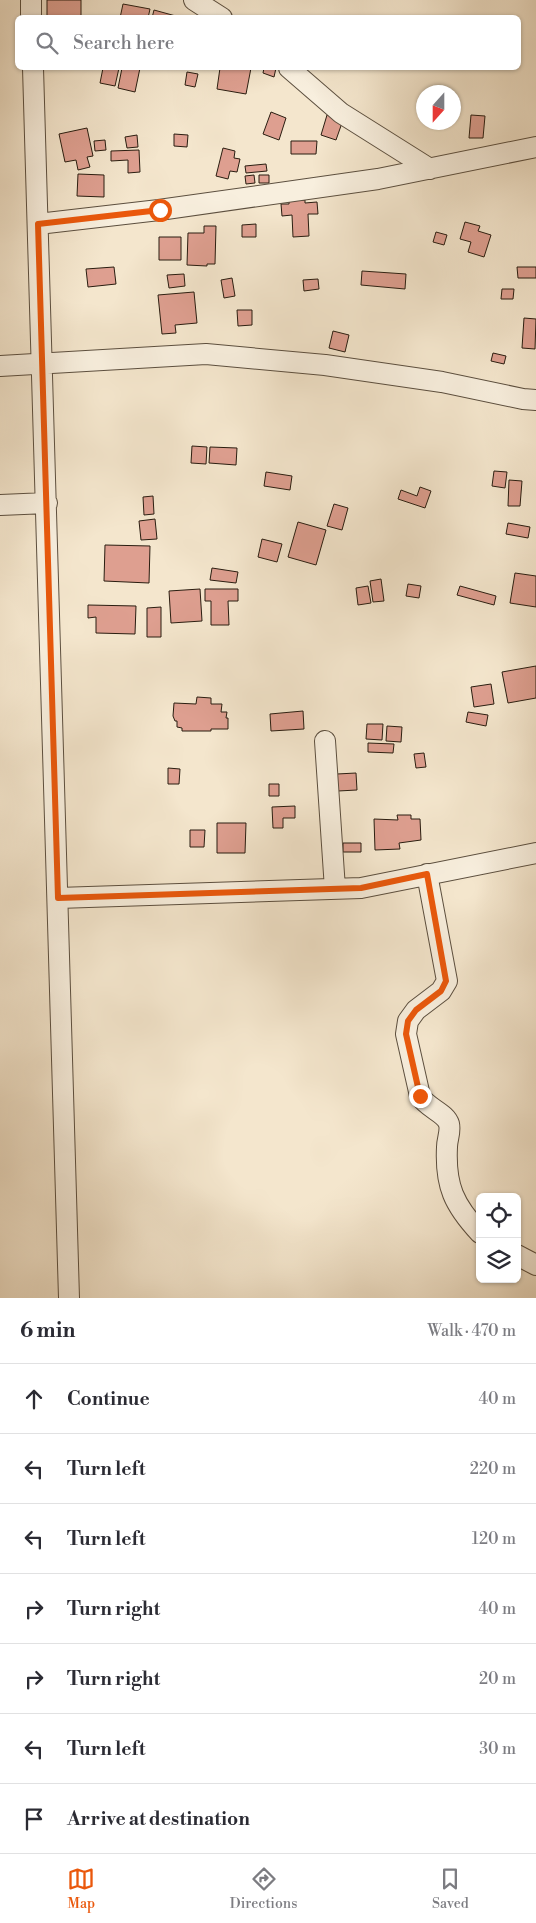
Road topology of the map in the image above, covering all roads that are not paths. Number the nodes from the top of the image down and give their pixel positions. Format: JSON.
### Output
{"nodes":[{"id":1,"x":31,"y":0,"type":"edge"},
{"id":2,"x":194,"y":0,"type":"edge"},
{"id":3,"x":31,"y":15,"type":"edge"},
{"id":4,"x":217,"y":15,"type":"edge"},
{"id":5,"x":33,"y":70,"type":"edge"},
{"id":6,"x":291,"y":70,"type":"edge"},
{"id":7,"x":536,"y":147,"type":"edge"},
{"id":8,"x":430,"y":169,"type":"junction"},
{"id":9,"x":38,"y":224,"type":"junction"},
{"id":10,"x":43,"y":364,"type":"junction"},
{"id":11,"x":0,"y":366,"type":"edge"},
{"id":12,"x":536,"y":400,"type":"edge"},
{"id":13,"x":47,"y":503,"type":"junction"},
{"id":14,"x":0,"y":505,"type":"edge"},
{"id":15,"x":325,"y":741,"type":"dead end"},
{"id":16,"x":536,"y":852,"type":"edge"},
{"id":17,"x":427,"y":874,"type":"junction"},
{"id":18,"x":335,"y":889,"type":"junction"},
{"id":19,"x":58,"y":898,"type":"junction"},
{"id":20,"x":476,"y":1229,"type":"edge"},
{"id":21,"x":521,"y":1257,"type":"edge"},
{"id":22,"x":536,"y":1265,"type":"edge"},
{"id":23,"x":69,"y":1298,"type":"edge"}],
"edges":[{"from":1,"to":3,"type":"street"},
{"from":2,"to":4,"type":"street"},
{"from":5,"to":9,"type":"street"},
{"from":6,"to":8,"type":"street"},
{"from":7,"to":8,"type":"street"},
{"from":8,"to":9,"type":"street"},
{"from":9,"to":10,"type":"street"},
{"from":10,"to":11,"type":"street"},
{"from":10,"to":12,"type":"street"},
{"from":10,"to":13,"type":"street"},
{"from":13,"to":14,"type":"street"},
{"from":13,"to":19,"type":"street"},
{"from":15,"to":18,"type":"street"},
{"from":16,"to":17,"type":"street"},
{"from":17,"to":18,"type":"street"},
{"from":17,"to":20,"type":"street"},
{"from":18,"to":19,"type":"street"},
{"from":19,"to":23,"type":"street"},
{"from":21,"to":22,"type":"street"}]}
